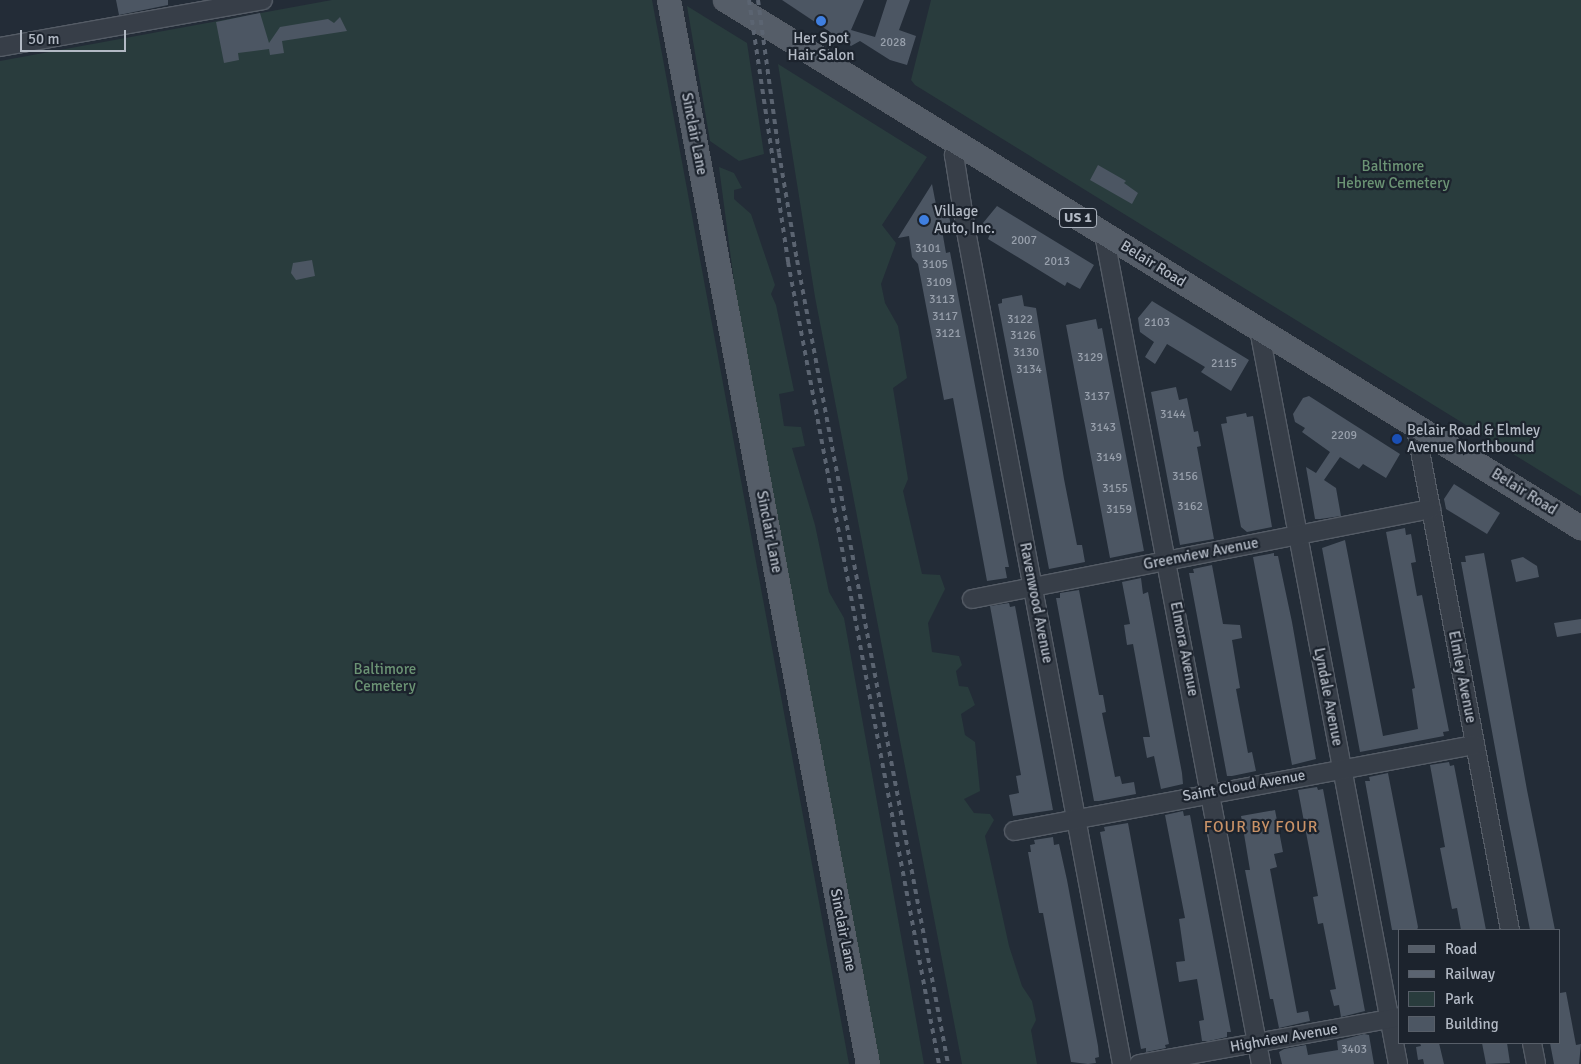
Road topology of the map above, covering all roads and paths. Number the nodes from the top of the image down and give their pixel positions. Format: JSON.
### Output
{"nodes":[{"id":1,"x":263,"y":0,"type":"edge"},
{"id":2,"x":669,"y":0,"type":"edge"},
{"id":3,"x":725,"y":0,"type":"edge"},
{"id":4,"x":0,"y":47,"type":"edge"},
{"id":5,"x":960,"y":144,"type":"junction"},
{"id":6,"x":1104,"y":234,"type":"junction"},
{"id":7,"x":1259,"y":330,"type":"junction"},
{"id":8,"x":1414,"y":424,"type":"junction"},
{"id":9,"x":1431,"y":509,"type":"junction"},
{"id":10,"x":1581,"y":528,"type":"edge"},
{"id":11,"x":1298,"y":535,"type":"junction"},
{"id":12,"x":1167,"y":561,"type":"junction"},
{"id":13,"x":1033,"y":588,"type":"junction"},
{"id":14,"x":972,"y":599,"type":"dead end"},
{"id":15,"x":1475,"y":745,"type":"junction"},
{"id":16,"x":1342,"y":769,"type":"junction"},
{"id":17,"x":1211,"y":792,"type":"junction"},
{"id":18,"x":1078,"y":817,"type":"junction"},
{"id":19,"x":1014,"y":831,"type":"dead end"},
{"id":20,"x":1510,"y":929,"type":"edge"},
{"id":21,"x":1395,"y":1017,"type":"edge"},
{"id":22,"x":1258,"y":1043,"type":"junction"},
{"id":23,"x":1532,"y":1044,"type":"edge"},
{"id":24,"x":868,"y":1064,"type":"edge"},
{"id":25,"x":1122,"y":1064,"type":"edge"},
{"id":26,"x":1139,"y":1064,"type":"edge"},
{"id":27,"x":1261,"y":1064,"type":"edge"},
{"id":28,"x":1398,"y":1064,"type":"edge"},
{"id":29,"x":1536,"y":1064,"type":"edge"}],
"edges":[{"from":1,"to":4,"type":"street"},
{"from":2,"to":24,"type":"main road","name":"Sinclair Lane"},
{"from":3,"to":5,"type":"main road","name":"Belair Road","number":"US 1"},
{"from":5,"to":6,"type":"main road","name":"Belair Road","number":"US 1"},
{"from":5,"to":13,"type":"street","name":"Ravenwood Avenue"},
{"from":6,"to":7,"type":"main road","name":"Belair Road","number":"US 1"},
{"from":6,"to":12,"type":"street","name":"Elmora Avenue"},
{"from":7,"to":8,"type":"main road","name":"Belair Road","number":"US 1"},
{"from":7,"to":11,"type":"street","name":"Lyndale Avenue"},
{"from":8,"to":9,"type":"street","name":"Elmley Avenue"},
{"from":8,"to":10,"type":"main road","name":"Belair Road","number":"US 1"},
{"from":9,"to":11,"type":"street","name":"Greenview Avenue"},
{"from":9,"to":15,"type":"street","name":"Elmley Avenue"},
{"from":11,"to":12,"type":"street","name":"Greenview Avenue"},
{"from":11,"to":16,"type":"street","name":"Lyndale Avenue"},
{"from":12,"to":13,"type":"street","name":"Greenview Avenue"},
{"from":12,"to":17,"type":"street","name":"Elmora Avenue"},
{"from":13,"to":14,"type":"street","name":"Greenview Avenue"},
{"from":13,"to":18,"type":"street","name":"Ravenwood Avenue"},
{"from":15,"to":16,"type":"street","name":"Saint Cloud Avenue"},
{"from":15,"to":20,"type":"street","name":"Elmley Avenue"},
{"from":16,"to":17,"type":"street","name":"Saint Cloud Avenue"},
{"from":16,"to":21,"type":"street","name":"Lyndale Avenue"},
{"from":17,"to":18,"type":"street","name":"Saint Cloud Avenue"},
{"from":17,"to":22,"type":"street","name":"Elmora Avenue"},
{"from":18,"to":19,"type":"street","name":"Saint Cloud Avenue"},
{"from":18,"to":25,"type":"street","name":"Ravenwood Avenue"},
{"from":21,"to":22,"type":"street","name":"Highview Avenue"},
{"from":21,"to":28,"type":"street","name":"Lyndale Avenue"},
{"from":22,"to":26,"type":"street","name":"Highview Avenue"},
{"from":22,"to":27,"type":"street","name":"Elmora Avenue"},
{"from":23,"to":29,"type":"street"}]}
